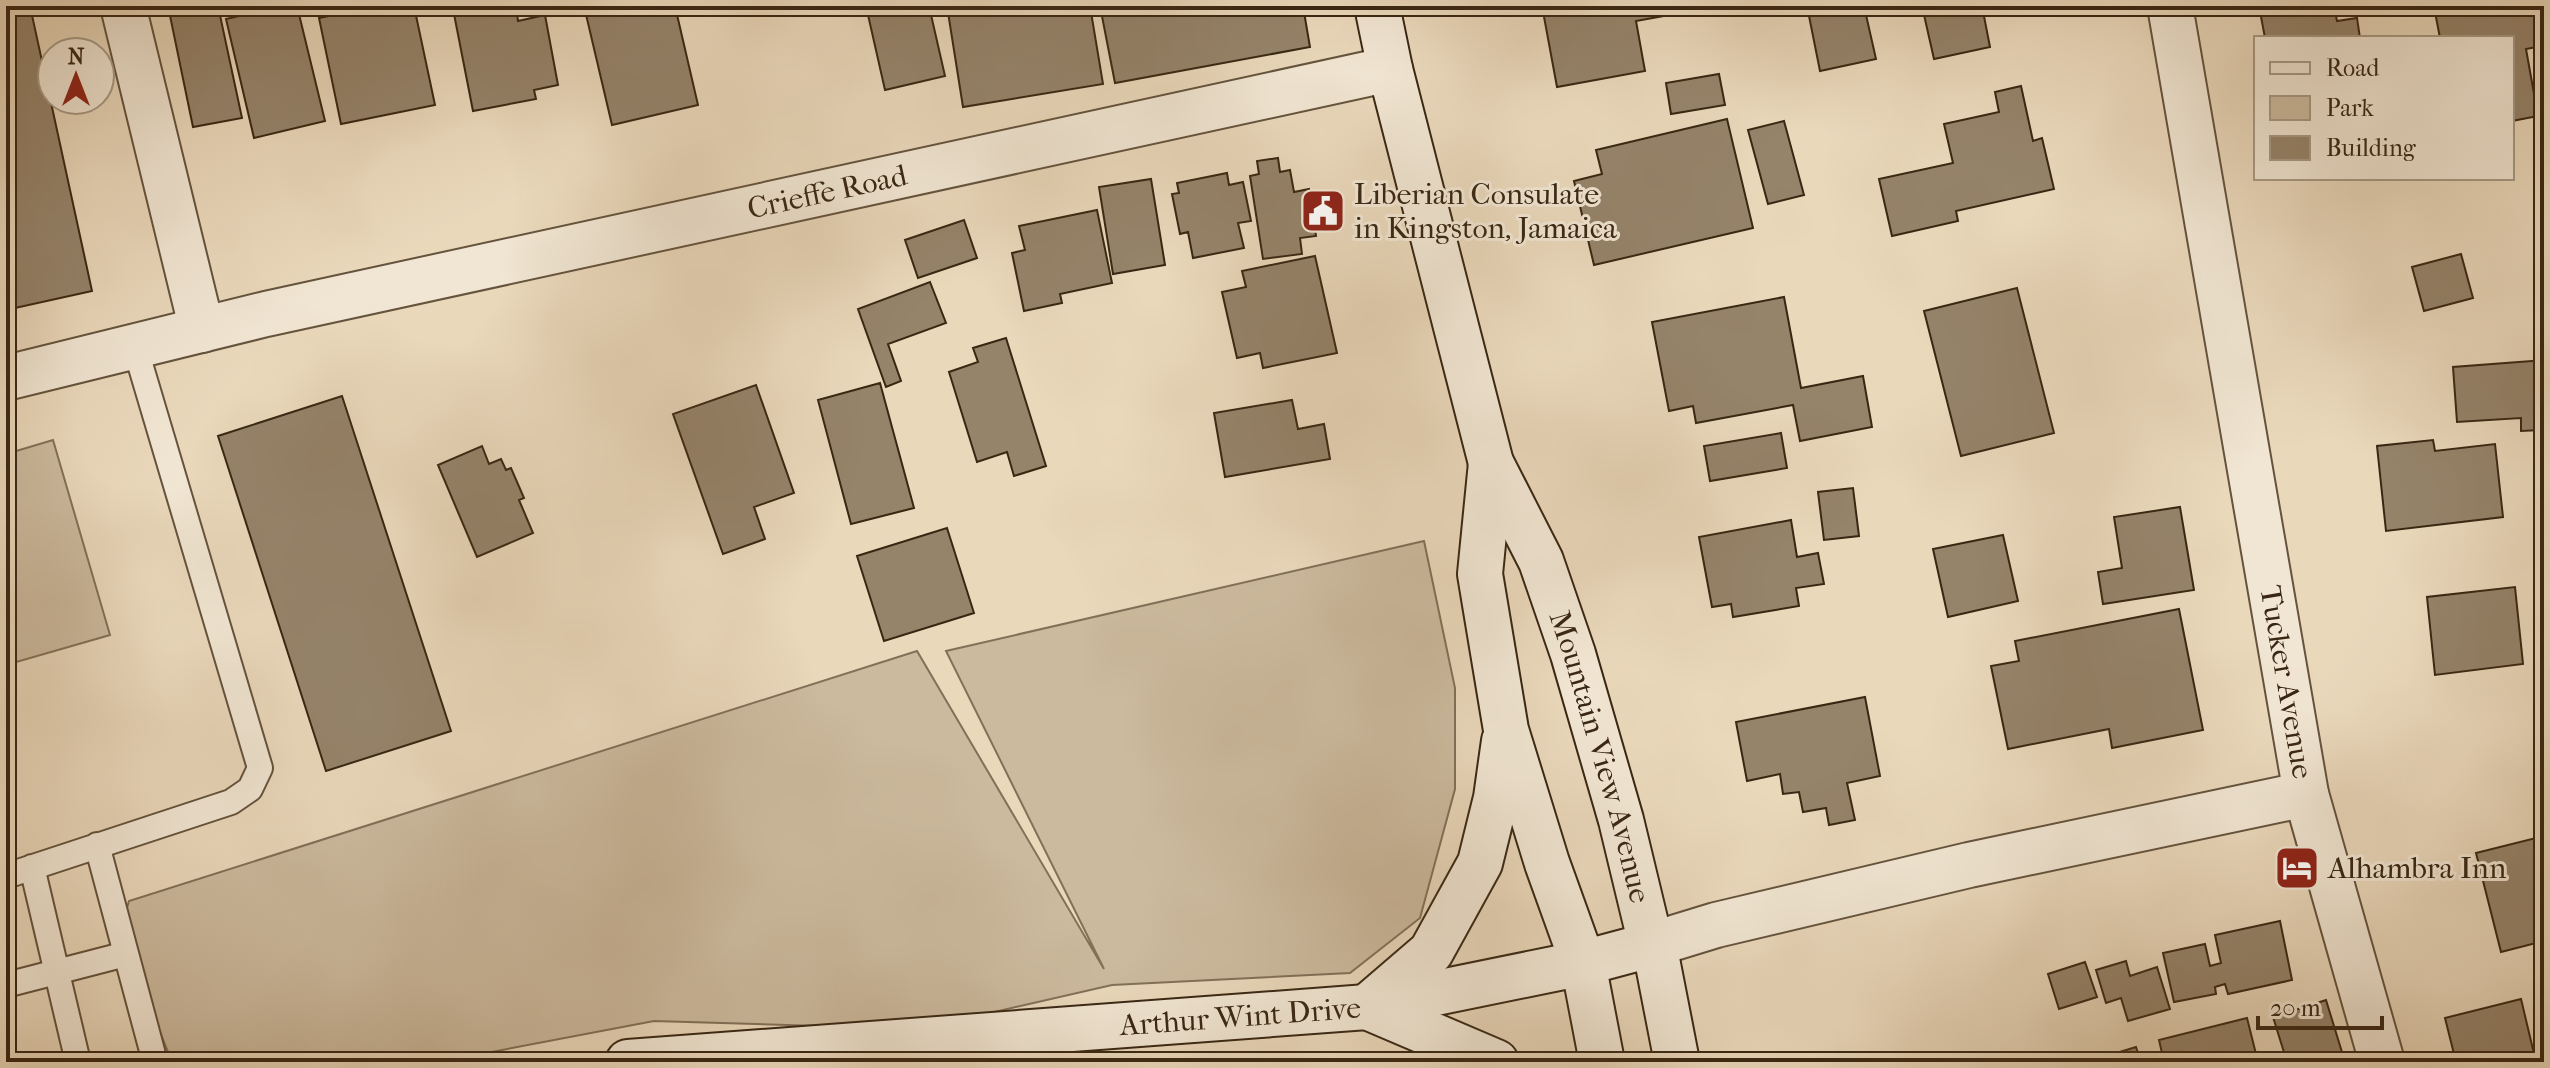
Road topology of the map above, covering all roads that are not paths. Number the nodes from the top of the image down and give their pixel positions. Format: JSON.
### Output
{"nodes":[{"id":1,"x":123,"y":6,"type":"edge"},
{"id":2,"x":1377,"y":6,"type":"edge"},
{"id":3,"x":2170,"y":6,"type":"edge"},
{"id":4,"x":1390,"y":69,"type":"junction"},
{"id":5,"x":202,"y":330,"type":"junction"},
{"id":6,"x":135,"y":347,"type":"junction"},
{"id":7,"x":6,"y":378,"type":"edge"},
{"id":8,"x":1491,"y":463,"type":"junction"},
{"id":9,"x":1506,"y":730,"type":"junction"},
{"id":10,"x":2306,"y":794,"type":"junction"},
{"id":11,"x":97,"y":845,"type":"junction"},
{"id":12,"x":32,"y":867,"type":"junction"},
{"id":13,"x":6,"y":876,"type":"edge"},
{"id":14,"x":1654,"y":944,"type":"junction"},
{"id":15,"x":126,"y":954,"type":"junction"},
{"id":16,"x":1583,"y":963,"type":"junction"},
{"id":17,"x":57,"y":971,"type":"junction"},
{"id":18,"x":6,"y":985,"type":"edge"},
{"id":19,"x":1367,"y":1007,"type":"junction"},
{"id":20,"x":78,"y":1062,"type":"edge"},
{"id":21,"x":155,"y":1062,"type":"edge"},
{"id":22,"x":628,"y":1062,"type":"edge"},
{"id":23,"x":1496,"y":1062,"type":"edge"},
{"id":24,"x":1602,"y":1062,"type":"edge"},
{"id":25,"x":1677,"y":1062,"type":"edge"},
{"id":26,"x":2382,"y":1062,"type":"edge"}],
"edges":[{"from":1,"to":5,"type":"street"},
{"from":2,"to":4,"type":"street","name":"Mountain View Avenue"},
{"from":3,"to":10,"type":"street","name":"Tucker Avenue"},
{"from":4,"to":5,"type":"street","name":"Crieffe Road"},
{"from":4,"to":8,"type":"street","name":"Mountain View Avenue"},
{"from":5,"to":6,"type":"street","name":"Crieffe Road"},
{"from":6,"to":7,"type":"street","name":"Crieffe Road"},
{"from":6,"to":11,"type":"lane"},
{"from":8,"to":9,"type":"street","name":"Mountain View Avenue"},
{"from":8,"to":14,"type":"street","name":"Mountain View Avenue"},
{"from":9,"to":16,"type":"street","name":"Mountain View Avenue"},
{"from":9,"to":19,"type":"street"},
{"from":10,"to":14,"type":"street","name":"Tucker Avenue"},
{"from":10,"to":26,"type":"street"},
{"from":11,"to":12,"type":"lane"},
{"from":11,"to":15,"type":"lane"},
{"from":12,"to":13,"type":"lane"},
{"from":12,"to":17,"type":"lane"},
{"from":14,"to":16,"type":"street","name":"Arthur Wint Drive"},
{"from":14,"to":25,"type":"street","name":"Mountain View Avenue"},
{"from":15,"to":17,"type":"lane"},
{"from":15,"to":21,"type":"lane"},
{"from":16,"to":19,"type":"street","name":"Arthur Wint Drive"},
{"from":16,"to":24,"type":"street","name":"Mountain View Avenue"},
{"from":17,"to":18,"type":"lane"},
{"from":17,"to":20,"type":"lane"},
{"from":19,"to":22,"type":"street","name":"Arthur Wint Drive"},
{"from":19,"to":23,"type":"street"}]}
